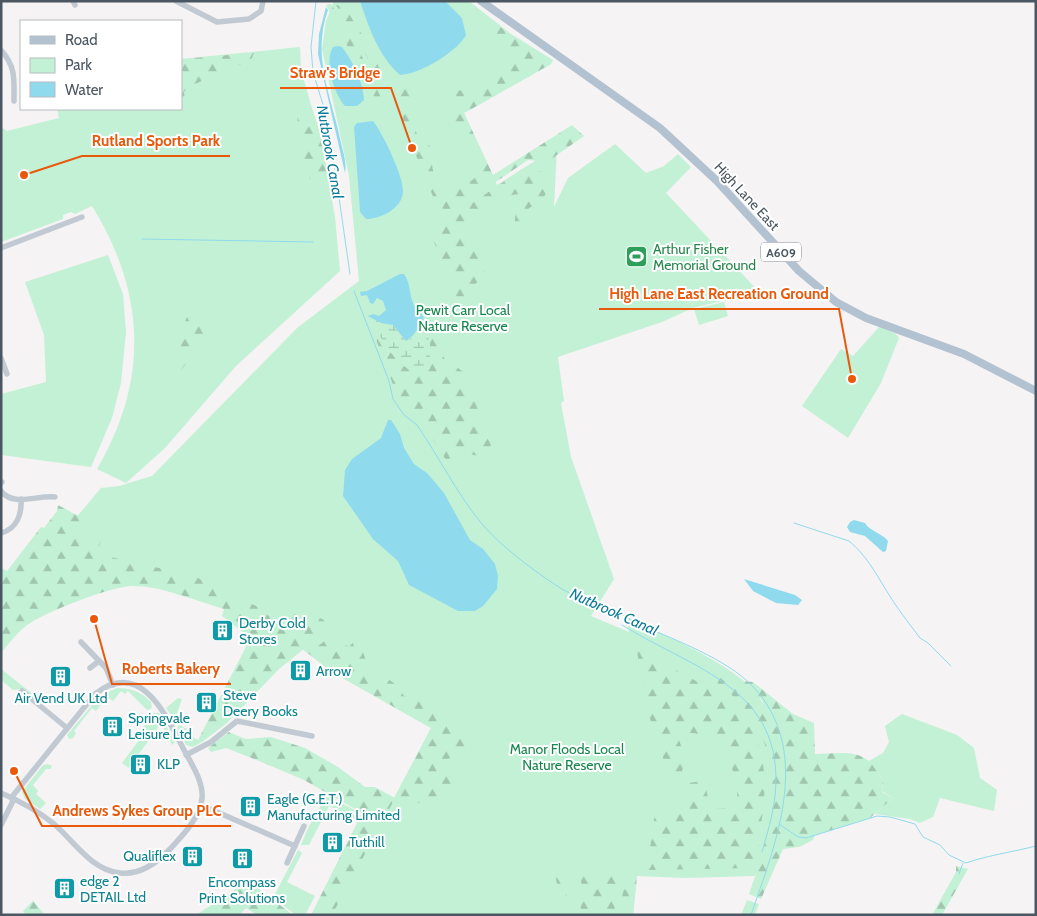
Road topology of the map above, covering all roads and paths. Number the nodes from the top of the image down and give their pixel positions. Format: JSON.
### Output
{"nodes":[{"id":1,"x":176,"y":1,"type":"edge"},
{"id":2,"x":263,"y":1,"type":"edge"},
{"id":3,"x":481,"y":1,"type":"edge"},
{"id":4,"x":2,"y":51,"type":"edge"},
{"id":5,"x":14,"y":101,"type":"dead end"},
{"id":6,"x":82,"y":217,"type":"dead end"},
{"id":7,"x":1,"y":248,"type":"edge"},
{"id":8,"x":1,"y":358,"type":"edge"},
{"id":9,"x":7,"y":374,"type":"dead end"},
{"id":10,"x":1036,"y":391,"type":"edge"},
{"id":11,"x":45,"y":488,"type":"dead end"},
{"id":12,"x":1,"y":491,"type":"edge"},
{"id":13,"x":44,"y":496,"type":"junction"},
{"id":14,"x":54,"y":497,"type":"dead end"},
{"id":15,"x":21,"y":500,"type":"junction"},
{"id":16,"x":1,"y":533,"type":"edge"},
{"id":17,"x":81,"y":642,"type":"dead end"},
{"id":18,"x":99,"y":660,"type":"junction"},
{"id":19,"x":90,"y":668,"type":"dead end"},
{"id":20,"x":112,"y":684,"type":"junction"},
{"id":21,"x":22,"y":691,"type":"dead end"},
{"id":22,"x":67,"y":728,"type":"junction"},
{"id":23,"x":312,"y":736,"type":"dead end"},
{"id":24,"x":186,"y":755,"type":"junction"},
{"id":25,"x":1,"y":793,"type":"edge"},
{"id":26,"x":12,"y":798,"type":"junction"},
{"id":27,"x":201,"y":805,"type":"junction"},
{"id":28,"x":1,"y":825,"type":"edge"},
{"id":29,"x":304,"y":826,"type":"dead end"},
{"id":30,"x":295,"y":846,"type":"junction"},
{"id":31,"x":287,"y":864,"type":"dead end"}],
"edges":[{"from":1,"to":2,"type":"street"},
{"from":3,"to":10,"type":"main road","name":"High Lane East","number":"A609"},
{"from":4,"to":5,"type":"street"},
{"from":6,"to":7,"type":"street"},
{"from":8,"to":9,"type":"street"},
{"from":11,"to":13,"type":"street"},
{"from":12,"to":15,"type":"street"},
{"from":13,"to":14,"type":"street"},
{"from":13,"to":15,"type":"street"},
{"from":15,"to":16,"type":"street"},
{"from":17,"to":18,"type":"street"},
{"from":18,"to":19,"type":"street"},
{"from":18,"to":20,"type":"street"},
{"from":20,"to":22,"type":"street"},
{"from":20,"to":24,"type":"street"},
{"from":21,"to":22,"type":"street"},
{"from":22,"to":26,"type":"street"},
{"from":23,"to":24,"type":"street"},
{"from":24,"to":27,"type":"street"},
{"from":25,"to":26,"type":"street"},
{"from":26,"to":27,"type":"street"},
{"from":26,"to":28,"type":"street"},
{"from":27,"to":30,"type":"street"},
{"from":29,"to":30,"type":"street"},
{"from":30,"to":31,"type":"street"}]}
